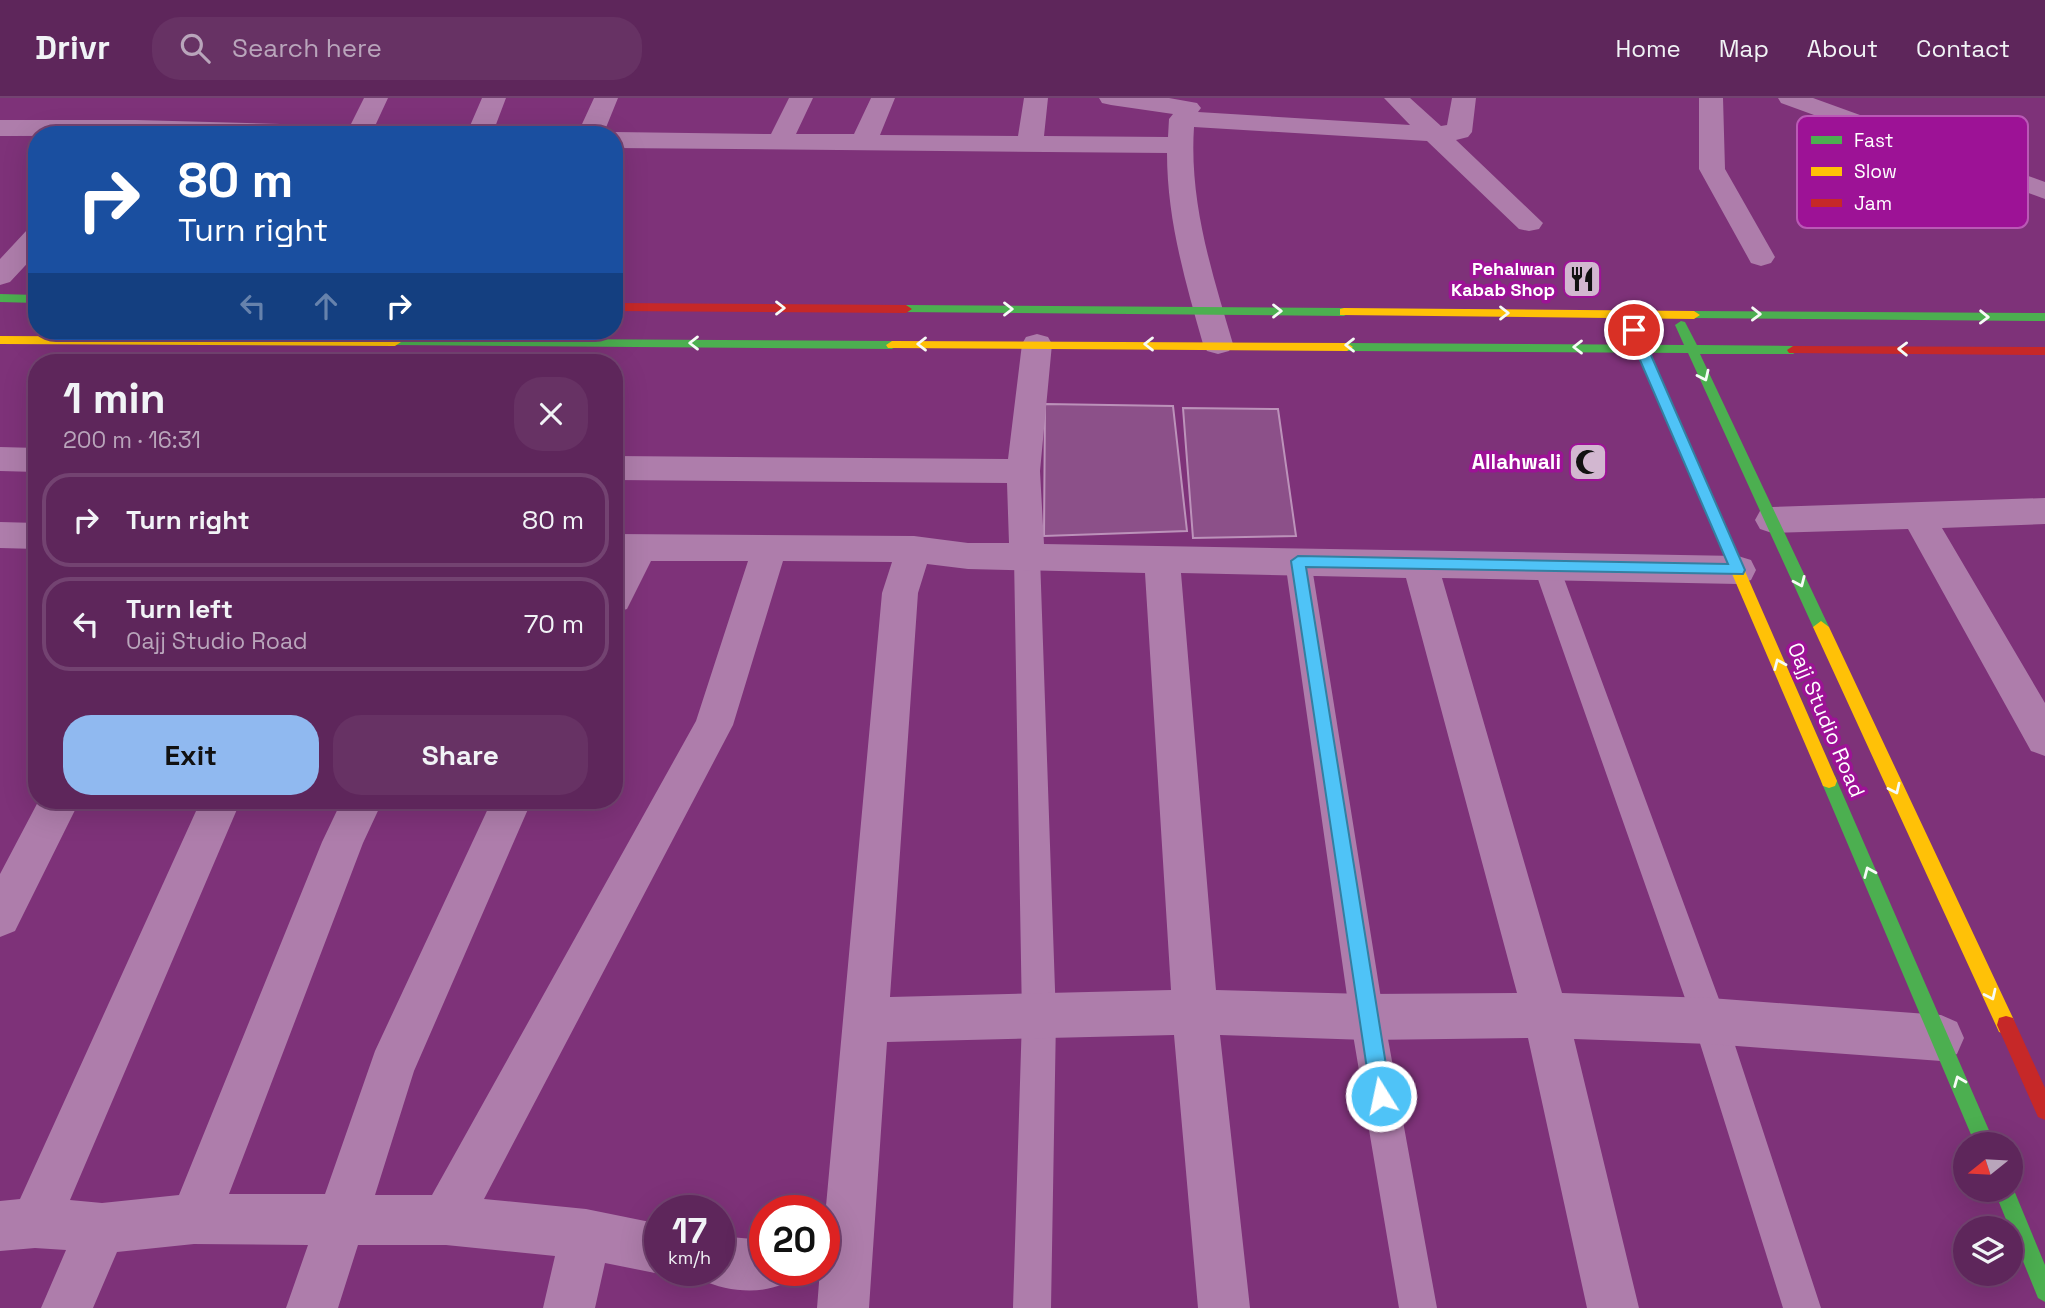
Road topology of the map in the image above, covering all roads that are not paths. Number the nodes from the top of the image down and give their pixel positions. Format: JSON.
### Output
{"nodes":[{"id":1,"x":376,"y":98,"type":"edge"},
{"id":2,"x":494,"y":98,"type":"edge"},
{"id":3,"x":606,"y":98,"type":"edge"},
{"id":4,"x":801,"y":98,"type":"edge"},
{"id":5,"x":883,"y":98,"type":"edge"},
{"id":6,"x":1036,"y":98,"type":"edge"},
{"id":7,"x":1111,"y":98,"type":"edge"},
{"id":8,"x":1396,"y":98,"type":"edge"},
{"id":9,"x":1464,"y":98,"type":"edge"},
{"id":10,"x":1711,"y":98,"type":"edge"},
{"id":11,"x":1790,"y":98,"type":"edge"},
{"id":12,"x":153,"y":106,"type":"dead end"},
{"id":13,"x":1839,"y":116,"type":"edge"},
{"id":14,"x":1185,"y":117,"type":"edge"},
{"id":15,"x":136,"y":126,"type":"edge"},
{"id":16,"x":362,"y":126,"type":"edge"},
{"id":17,"x":483,"y":126,"type":"edge"},
{"id":18,"x":594,"y":126,"type":"edge"},
{"id":19,"x":0,"y":128,"type":"edge"},
{"id":20,"x":28,"y":129,"type":"edge"},
{"id":21,"x":1437,"y":134,"type":"junction"},
{"id":22,"x":623,"y":140,"type":"edge"},
{"id":23,"x":780,"y":141,"type":"junction"},
{"id":24,"x":864,"y":142,"type":"junction"},
{"id":25,"x":1030,"y":143,"type":"junction"},
{"id":26,"x":2028,"y":185,"type":"edge"},
{"id":27,"x":2045,"y":191,"type":"edge"},
{"id":28,"x":1529,"y":223,"type":"dead end"},
{"id":29,"x":28,"y":246,"type":"edge"},
{"id":30,"x":1761,"y":257,"type":"dead end"},
{"id":31,"x":0,"y":276,"type":"edge"},
{"id":32,"x":0,"y":298,"type":"edge"},
{"id":33,"x":28,"y":299,"type":"edge"},
{"id":34,"x":623,"y":307,"type":"edge"},
{"id":35,"x":1209,"y":311,"type":"junction"},
{"id":36,"x":1626,"y":313,"type":"junction"},
{"id":37,"x":1676,"y":314,"type":"junction"},
{"id":38,"x":2045,"y":317,"type":"edge"},
{"id":39,"x":0,"y":340,"type":"edge"},
{"id":40,"x":1037,"y":344,"type":"junction"},
{"id":41,"x":1218,"y":344,"type":"junction"},
{"id":42,"x":1641,"y":347,"type":"junction"},
{"id":43,"x":1691,"y":347,"type":"junction"},
{"id":44,"x":2045,"y":351,"type":"edge"},
{"id":45,"x":0,"y":459,"type":"edge"},
{"id":46,"x":28,"y":460,"type":"edge"},
{"id":47,"x":623,"y":468,"type":"edge"},
{"id":48,"x":1023,"y":471,"type":"junction"},
{"id":49,"x":2045,"y":511,"type":"edge"},
{"id":50,"x":1919,"y":517,"type":"junction"},
{"id":51,"x":1772,"y":520,"type":"junction"},
{"id":52,"x":0,"y":535,"type":"edge"},
{"id":53,"x":28,"y":536,"type":"edge"},
{"id":54,"x":627,"y":547,"type":"edge"},
{"id":55,"x":770,"y":548,"type":"junction"},
{"id":56,"x":914,"y":549,"type":"junction"},
{"id":57,"x":1027,"y":557,"type":"junction"},
{"id":58,"x":1162,"y":559,"type":"junction"},
{"id":59,"x":1298,"y":561,"type":"junction"},
{"id":60,"x":1420,"y":563,"type":"junction"},
{"id":61,"x":1546,"y":565,"type":"junction"},
{"id":62,"x":1738,"y":570,"type":"junction"},
{"id":63,"x":2045,"y":739,"type":"edge"},
{"id":64,"x":55,"y":809,"type":"edge"},
{"id":65,"x":216,"y":809,"type":"edge"},
{"id":66,"x":359,"y":809,"type":"edge"},
{"id":67,"x":508,"y":809,"type":"edge"},
{"id":68,"x":0,"y":917,"type":"edge"},
{"id":69,"x":1195,"y":1012,"type":"junction"},
{"id":70,"x":1546,"y":1014,"type":"junction"},
{"id":71,"x":1367,"y":1017,"type":"junction"},
{"id":72,"x":1038,"y":1018,"type":"junction"},
{"id":73,"x":866,"y":1020,"type":"junction"},
{"id":74,"x":1710,"y":1021,"type":"junction"},
{"id":75,"x":1941,"y":1038,"type":"junction"},
{"id":76,"x":2045,"y":1110,"type":"edge"},
{"id":77,"x":1980,"y":1132,"type":"edge"},
{"id":78,"x":2009,"y":1202,"type":"edge"},
{"id":79,"x":194,"y":1219,"type":"junction"},
{"id":80,"x":342,"y":1219,"type":"junction"},
{"id":81,"x":446,"y":1220,"type":"junction"},
{"id":82,"x":18,"y":1225,"type":"edge"},
{"id":83,"x":102,"y":1228,"type":"junction"},
{"id":84,"x":586,"y":1234,"type":"junction"},
{"id":85,"x":644,"y":1246,"type":"edge"},
{"id":86,"x":840,"y":1263,"type":"edge"},
{"id":87,"x":2045,"y":1291,"type":"edge"},
{"id":88,"x":67,"y":1308,"type":"edge"},
{"id":89,"x":312,"y":1308,"type":"edge"},
{"id":90,"x":569,"y":1308,"type":"edge"},
{"id":91,"x":1032,"y":1308,"type":"edge"},
{"id":92,"x":1224,"y":1308,"type":"edge"},
{"id":93,"x":1418,"y":1308,"type":"edge"},
{"id":94,"x":1613,"y":1308,"type":"edge"},
{"id":95,"x":1801,"y":1308,"type":"edge"}],
"edges":[{"from":1,"to":16,"type":"street"},
{"from":2,"to":17,"type":"street"},
{"from":3,"to":18,"type":"street"},
{"from":4,"to":23,"type":"street"},
{"from":5,"to":24,"type":"street"},
{"from":6,"to":25,"type":"street"},
{"from":7,"to":14,"type":"street"},
{"from":8,"to":21,"type":"street"},
{"from":9,"to":21,"type":"street"},
{"from":10,"to":30,"type":"street"},
{"from":11,"to":13,"type":"street"},
{"from":12,"to":15,"type":"street"},
{"from":14,"to":21,"type":"street"},
{"from":14,"to":25,"type":"street"},
{"from":14,"to":35,"type":"street"},
{"from":19,"to":20,"type":"street"},
{"from":21,"to":28,"type":"street"},
{"from":22,"to":23,"type":"street"},
{"from":23,"to":24,"type":"street"},
{"from":24,"to":25,"type":"street"},
{"from":26,"to":27,"type":"street"},
{"from":29,"to":31,"type":"street"},
{"from":32,"to":33,"type":"main road"},
{"from":34,"to":35,"type":"main road","one_way":true},
{"from":35,"to":36,"type":"main road","one_way":true},
{"from":35,"to":41,"type":"street"},
{"from":36,"to":37,"type":"main road"},
{"from":36,"to":42,"type":"main road","name":"Oajj Studio Road"},
{"from":37,"to":38,"type":"main road","one_way":true},
{"from":37,"to":43,"type":"main road","name":"Oajj Studio Road"},
{"from":40,"to":39,"type":"main road","one_way":true},
{"from":41,"to":40,"type":"main road","one_way":true},
{"from":40,"to":48,"type":"street"},
{"from":42,"to":41,"type":"main road","one_way":true},
{"from":42,"to":43,"type":"main road"},
{"from":42,"to":62,"type":"main road","name":"Oajj Studio Road"},
{"from":44,"to":43,"type":"main road","one_way":true},
{"from":43,"to":51,"type":"main road","name":"Oajj Studio Road","one_way":true},
{"from":45,"to":46,"type":"street"},
{"from":47,"to":48,"type":"street"},
{"from":48,"to":57,"type":"street"},
{"from":49,"to":50,"type":"street"},
{"from":50,"to":51,"type":"street"},
{"from":50,"to":63,"type":"street"},
{"from":51,"to":76,"type":"main road","name":"Oajj Studio Road","one_way":true},
{"from":52,"to":53,"type":"street"},
{"from":54,"to":55,"type":"street"},
{"from":55,"to":56,"type":"street"},
{"from":55,"to":81,"type":"street"},
{"from":56,"to":57,"type":"street"},
{"from":56,"to":73,"type":"street"},
{"from":57,"to":58,"type":"street"},
{"from":57,"to":72,"type":"lane"},
{"from":58,"to":59,"type":"street"},
{"from":58,"to":69,"type":"street"},
{"from":59,"to":60,"type":"street"},
{"from":59,"to":71,"type":"lane"},
{"from":60,"to":61,"type":"street"},
{"from":60,"to":70,"type":"street"},
{"from":61,"to":62,"type":"street"},
{"from":61,"to":74,"type":"lane"},
{"from":75,"to":62,"type":"main road","name":"Oajj Studio Road","one_way":true},
{"from":64,"to":68,"type":"street"},
{"from":65,"to":82,"type":"street"},
{"from":66,"to":79,"type":"street"},
{"from":67,"to":80,"type":"street"},
{"from":69,"to":71,"type":"street"},
{"from":69,"to":72,"type":"street"},
{"from":69,"to":92,"type":"street"},
{"from":70,"to":71,"type":"street"},
{"from":70,"to":74,"type":"street"},
{"from":70,"to":94,"type":"street"},
{"from":71,"to":93,"type":"lane"},
{"from":72,"to":73,"type":"street"},
{"from":72,"to":91,"type":"lane"},
{"from":73,"to":86,"type":"street"},
{"from":74,"to":75,"type":"street"},
{"from":74,"to":95,"type":"lane"},
{"from":77,"to":75,"type":"main road","name":"Oajj Studio Road","one_way":true},
{"from":78,"to":87,"type":"main road"},
{"from":79,"to":80,"type":"street"},
{"from":79,"to":83,"type":"street"},
{"from":80,"to":81,"type":"street"},
{"from":80,"to":89,"type":"street"},
{"from":81,"to":84,"type":"street"},
{"from":82,"to":83,"type":"street"},
{"from":83,"to":88,"type":"street"},
{"from":84,"to":85,"type":"street"},
{"from":84,"to":90,"type":"street"}]}
